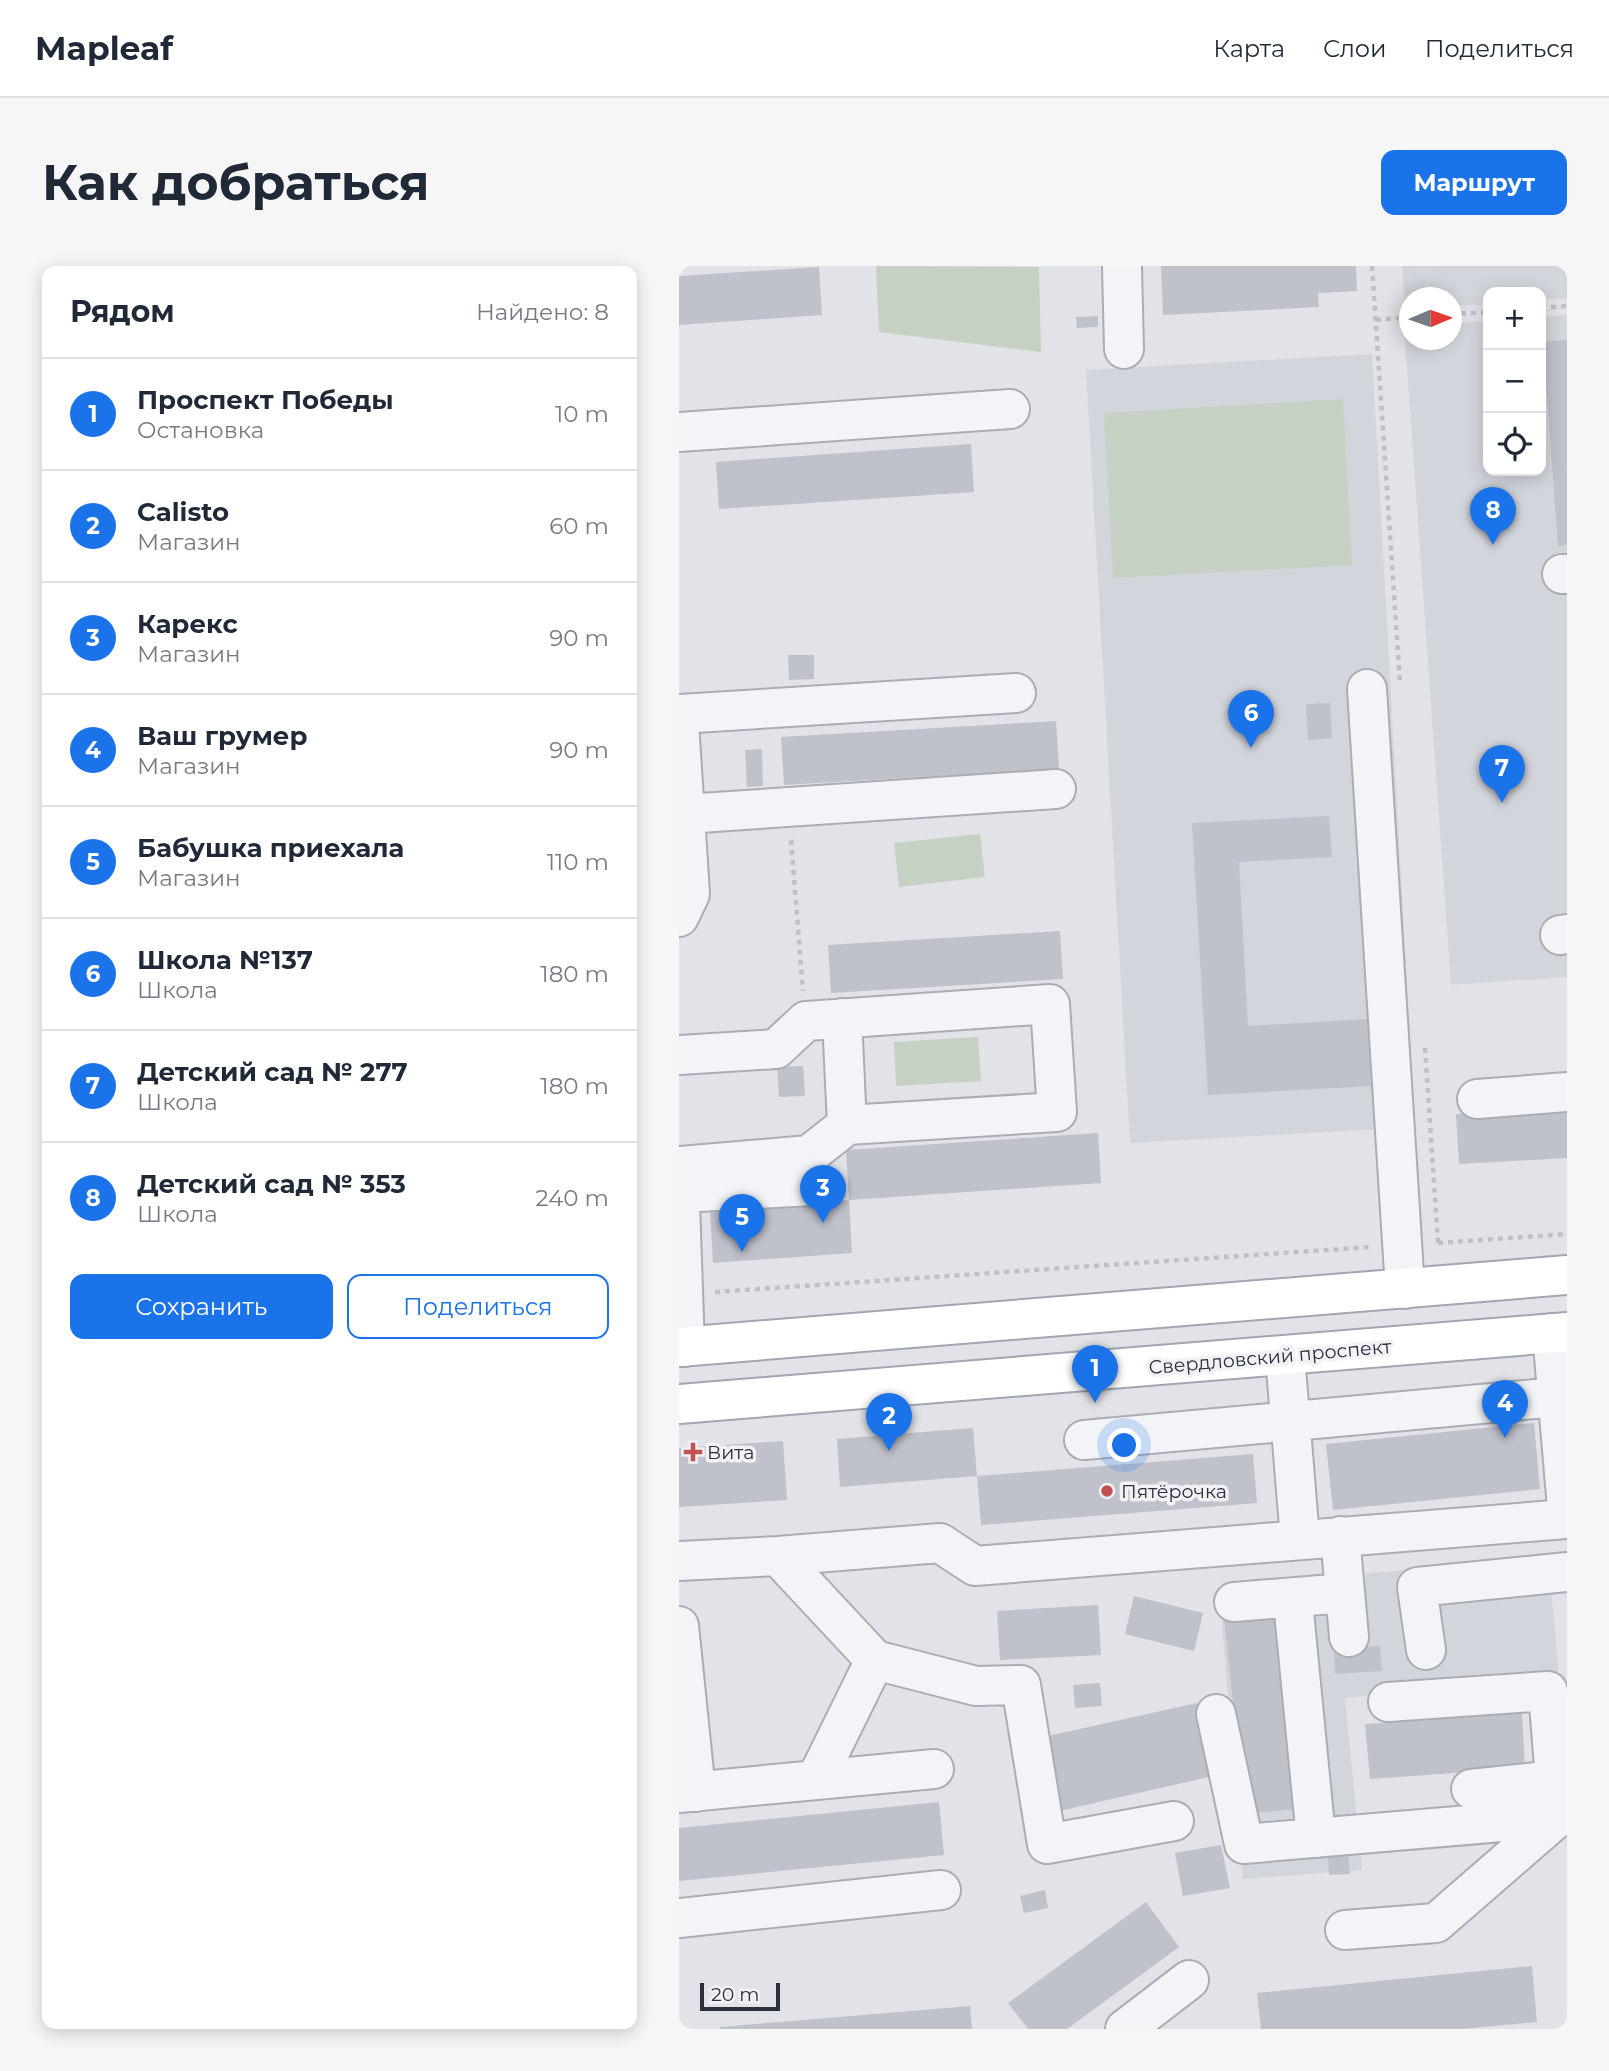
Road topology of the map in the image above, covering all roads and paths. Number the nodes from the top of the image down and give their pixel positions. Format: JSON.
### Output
{"nodes":[{"id":1,"x":1122,"y":266,"type":"edge"},
{"id":2,"x":1567,"y":306,"type":"edge"},
{"id":3,"x":1546,"y":308,"type":"edge"},
{"id":4,"x":1483,"y":312,"type":"edge"},
{"id":5,"x":1462,"y":313,"type":"edge"},
{"id":6,"x":1399,"y":318,"type":"edge"},
{"id":7,"x":1376,"y":320,"type":"dead end"},
{"id":8,"x":1124,"y":349,"type":"dead end"},
{"id":9,"x":1010,"y":409,"type":"dead end"},
{"id":10,"x":679,"y":432,"type":"edge"},
{"id":11,"x":1367,"y":689,"type":"dead end"},
{"id":12,"x":1016,"y":693,"type":"dead end"},
{"id":13,"x":679,"y":715,"type":"edge"},
{"id":14,"x":679,"y":722,"type":"edge"},
{"id":15,"x":1056,"y":789,"type":"dead end"},
{"id":16,"x":789,"y":807,"type":"junction"},
{"id":17,"x":685,"y":814,"type":"junction"},
{"id":18,"x":679,"y":917,"type":"edge"},
{"id":19,"x":824,"y":1020,"type":"junction"},
{"id":20,"x":679,"y":1055,"type":"edge"},
{"id":21,"x":1567,"y":1092,"type":"edge"},
{"id":22,"x":1477,"y":1098,"type":"dead end"},
{"id":23,"x":847,"y":1125,"type":"junction"},
{"id":24,"x":679,"y":1166,"type":"edge"},
{"id":25,"x":679,"y":1174,"type":"edge"},
{"id":26,"x":811,"y":1186,"type":"dead end"},
{"id":27,"x":680,"y":1193,"type":"edge"},
{"id":28,"x":1567,"y":1234,"type":"edge"},
{"id":29,"x":1403,"y":1245,"type":"junction"},
{"id":30,"x":1567,"y":1275,"type":"edge"},
{"id":31,"x":1405,"y":1289,"type":"junction"},
{"id":32,"x":685,"y":1294,"type":"junction"},
{"id":33,"x":1560,"y":1332,"type":"edge"},
{"id":34,"x":682,"y":1347,"type":"edge"},
{"id":35,"x":1285,"y":1356,"type":"junction"},
{"id":36,"x":1557,"y":1397,"type":"junction"},
{"id":37,"x":679,"y":1404,"type":"edge"},
{"id":38,"x":1291,"y":1421,"type":"junction"},
{"id":39,"x":1084,"y":1440,"type":"dead end"},
{"id":40,"x":1567,"y":1503,"type":"edge"},
{"id":41,"x":1341,"y":1536,"type":"junction"},
{"id":42,"x":1300,"y":1539,"type":"junction"},
{"id":43,"x":778,"y":1556,"type":"junction"},
{"id":44,"x":679,"y":1560,"type":"edge"},
{"id":45,"x":1567,"y":1572,"type":"edge"},
{"id":46,"x":1345,"y":1593,"type":"junction"},
{"id":47,"x":1234,"y":1602,"type":"dead end"},
{"id":48,"x":1294,"y":1612,"type":"dead end"},
{"id":49,"x":679,"y":1626,"type":"edge"},
{"id":50,"x":1349,"y":1637,"type":"dead end"},
{"id":51,"x":1426,"y":1650,"type":"dead end"},
{"id":52,"x":875,"y":1660,"type":"junction"},
{"id":53,"x":1388,"y":1702,"type":"dead end"},
{"id":54,"x":1216,"y":1714,"type":"dead end"},
{"id":55,"x":934,"y":1769,"type":"dead end"},
{"id":56,"x":816,"y":1780,"type":"junction"},
{"id":57,"x":1471,"y":1789,"type":"dead end"},
{"id":58,"x":688,"y":1792,"type":"edge"},
{"id":59,"x":1560,"y":1805,"type":"edge"},
{"id":60,"x":1174,"y":1821,"type":"dead end"},
{"id":61,"x":1315,"y":1838,"type":"junction"},
{"id":62,"x":940,"y":1890,"type":"dead end"},
{"id":63,"x":679,"y":1918,"type":"edge"},
{"id":64,"x":1345,"y":1930,"type":"dead end"},
{"id":65,"x":1189,"y":1980,"type":"dead end"},
{"id":66,"x":1125,"y":2029,"type":"edge"}],
"edges":[{"from":1,"to":8,"type":"street"},
{"from":2,"to":3,"type":"path"},
{"from":4,"to":5,"type":"path"},
{"from":6,"to":7,"type":"path"},
{"from":9,"to":10,"type":"street"},
{"from":11,"to":29,"type":"street"},
{"from":12,"to":13,"type":"street"},
{"from":14,"to":17,"type":"street"},
{"from":15,"to":16,"type":"street"},
{"from":16,"to":17,"type":"street"},
{"from":16,"to":19,"type":"path"},
{"from":17,"to":18,"type":"street"},
{"from":19,"to":20,"type":"street"},
{"from":19,"to":23,"type":"street"},
{"from":19,"to":23,"type":"street"},
{"from":21,"to":22,"type":"street"},
{"from":23,"to":24,"type":"street"},
{"from":25,"to":27,"type":"street"},
{"from":26,"to":27,"type":"street"},
{"from":27,"to":32,"type":"street"},
{"from":28,"to":29,"type":"path"},
{"from":29,"to":31,"type":"street"},
{"from":29,"to":32,"type":"path"},
{"from":30,"to":31,"type":"main road"},
{"from":31,"to":34,"type":"main road"},
{"from":32,"to":34,"type":"street"},
{"from":33,"to":35,"type":"main road","name":"Свердловский проспект"},
{"from":33,"to":36,"type":"street"},
{"from":35,"to":37,"type":"main road","name":"Свердловский проспект"},
{"from":35,"to":38,"type":"street"},
{"from":36,"to":38,"type":"street"},
{"from":36,"to":40,"type":"street"},
{"from":38,"to":39,"type":"street"},
{"from":38,"to":42,"type":"street"},
{"from":40,"to":41,"type":"street"},
{"from":41,"to":42,"type":"street"},
{"from":41,"to":46,"type":"street"},
{"from":42,"to":43,"type":"street"},
{"from":43,"to":44,"type":"street"},
{"from":43,"to":52,"type":"street"},
{"from":45,"to":51,"type":"street"},
{"from":46,"to":47,"type":"street"},
{"from":46,"to":50,"type":"street"},
{"from":48,"to":61,"type":"street"},
{"from":49,"to":58,"type":"street"},
{"from":52,"to":56,"type":"street"},
{"from":52,"to":60,"type":"street"},
{"from":53,"to":59,"type":"street"},
{"from":54,"to":61,"type":"street"},
{"from":55,"to":56,"type":"street"},
{"from":56,"to":58,"type":"street"},
{"from":57,"to":59,"type":"street"},
{"from":59,"to":61,"type":"street"},
{"from":59,"to":64,"type":"street"},
{"from":62,"to":63,"type":"street"},
{"from":65,"to":66,"type":"street"}]}
